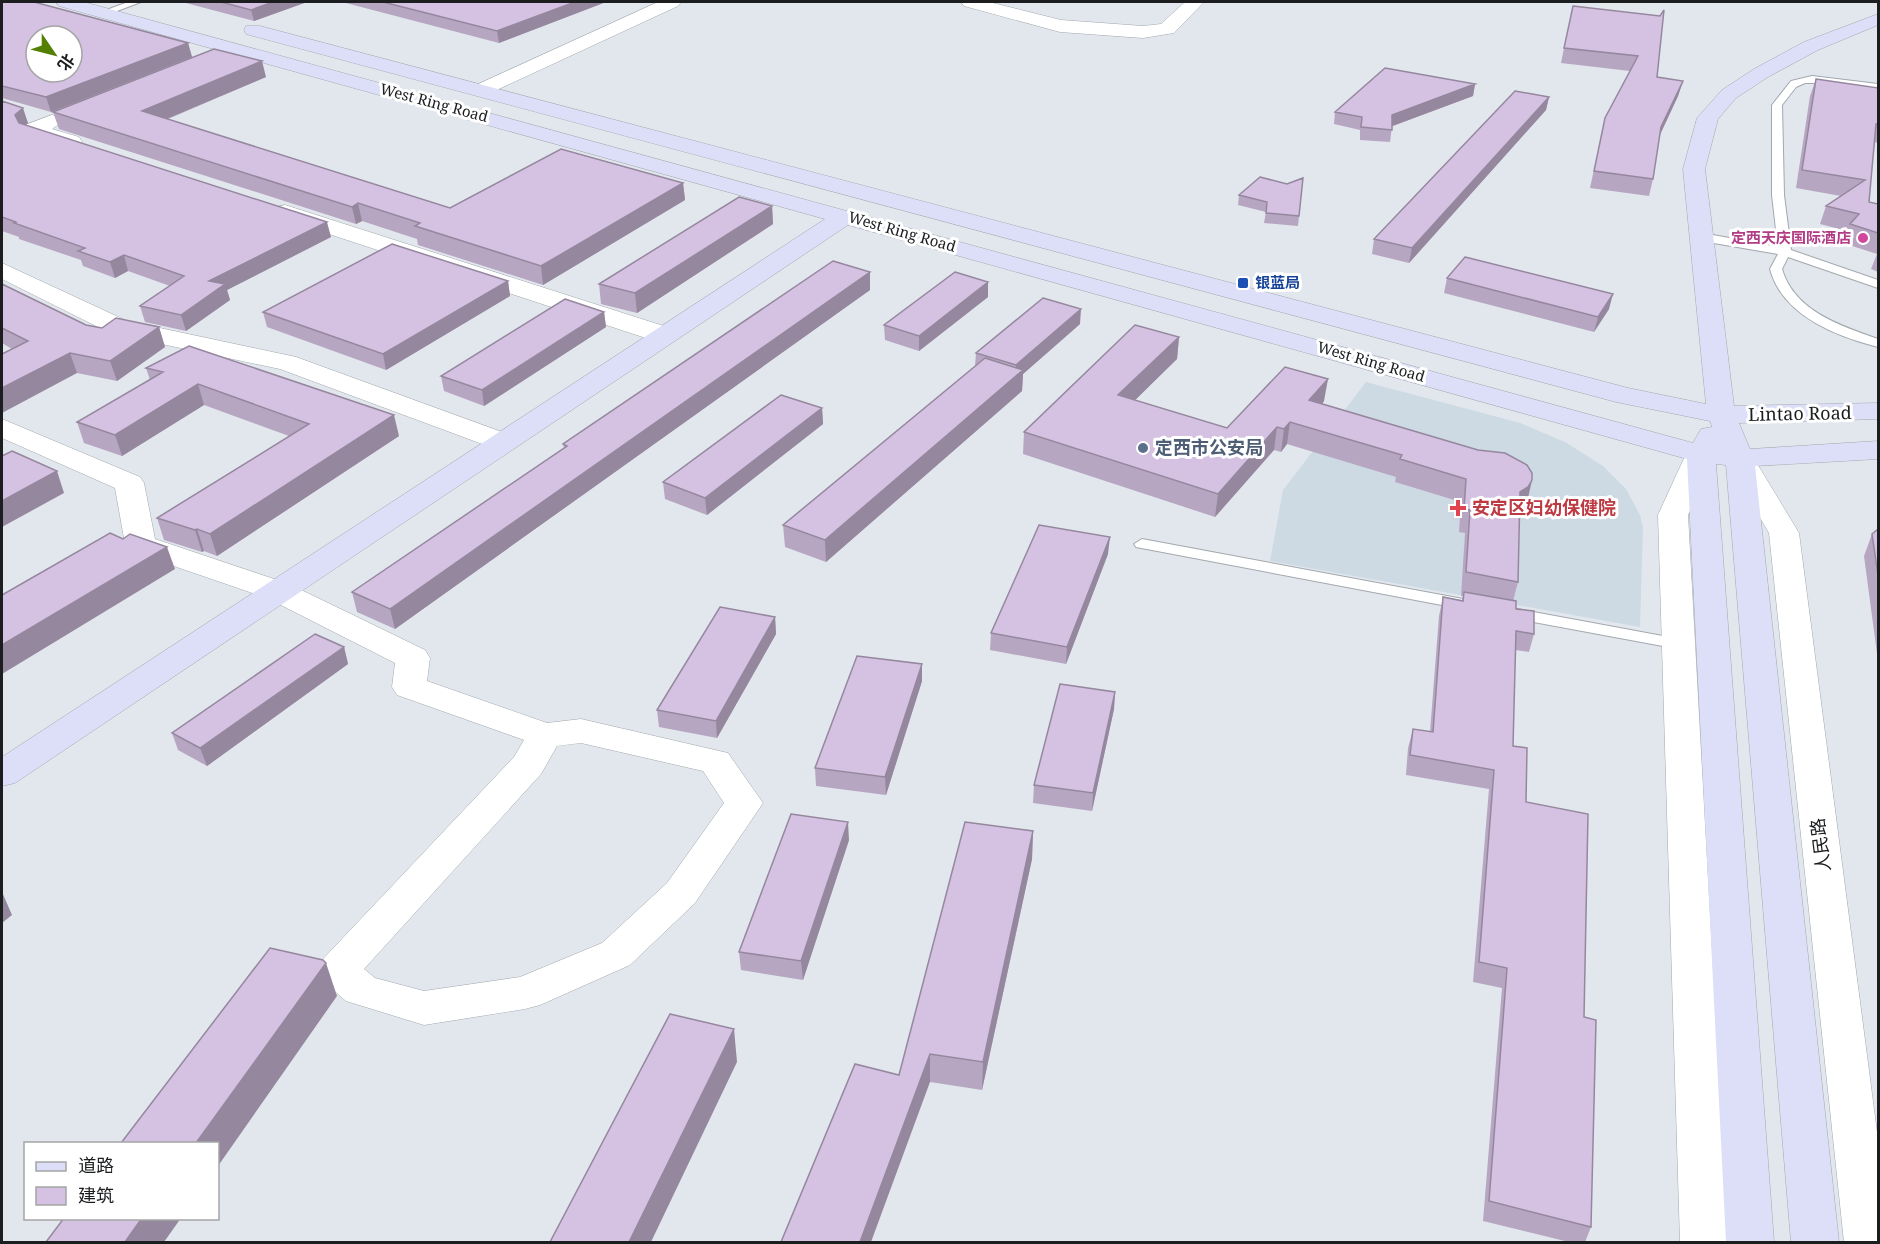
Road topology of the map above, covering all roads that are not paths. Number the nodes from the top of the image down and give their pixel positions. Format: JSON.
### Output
{"nodes":[{"id":1,"x":65,"y":2,"type":"edge"},
{"id":2,"x":136,"y":2,"type":"edge"},
{"id":3,"x":672,"y":2,"type":"edge"},
{"id":4,"x":970,"y":2,"type":"edge"},
{"id":5,"x":1195,"y":2,"type":"edge"},
{"id":6,"x":106,"y":12,"type":"junction"},
{"id":7,"x":1878,"y":19,"type":"edge"},
{"id":8,"x":229,"y":23,"type":"edge"},
{"id":9,"x":236,"y":48,"type":"junction"},
{"id":10,"x":203,"y":61,"type":"edge"},
{"id":11,"x":1878,"y":87,"type":"edge"},
{"id":12,"x":481,"y":90,"type":"junction"},
{"id":13,"x":22,"y":112,"type":"edge"},
{"id":14,"x":89,"y":148,"type":"edge"},
{"id":15,"x":258,"y":203,"type":"edge"},
{"id":16,"x":846,"y":216,"type":"junction"},
{"id":17,"x":1702,"y":237,"type":"junction"},
{"id":18,"x":1785,"y":252,"type":"junction"},
{"id":19,"x":2,"y":270,"type":"edge"},
{"id":20,"x":1878,"y":284,"type":"edge"},
{"id":21,"x":664,"y":336,"type":"junction"},
{"id":22,"x":1878,"y":343,"type":"edge"},
{"id":23,"x":1878,"y":411,"type":"edge"},
{"id":24,"x":1722,"y":415,"type":"junction"},
{"id":25,"x":2,"y":428,"type":"edge"},
{"id":26,"x":503,"y":442,"type":"junction"},
{"id":27,"x":1878,"y":450,"type":"edge"},
{"id":28,"x":1701,"y":453,"type":"junction"},
{"id":29,"x":1740,"y":458,"type":"junction"},
{"id":30,"x":1142,"y":544,"type":"dead end"},
{"id":31,"x":278,"y":591,"type":"junction"},
{"id":32,"x":1679,"y":644,"type":"junction"},
{"id":33,"x":544,"y":735,"type":"junction"},
{"id":34,"x":2,"y":774,"type":"edge"},
{"id":35,"x":1704,"y":1242,"type":"edge"},
{"id":36,"x":1750,"y":1242,"type":"edge"},
{"id":37,"x":1815,"y":1242,"type":"edge"},
{"id":38,"x":1868,"y":1242,"type":"edge"}],
"edges":[{"from":1,"to":6,"type":"main road","name":"West Ring Road"},
{"from":2,"to":6,"type":"lane"},
{"from":3,"to":12,"type":"street"},
{"from":4,"to":5,"type":"street"},
{"from":6,"to":9,"type":"main road","name":"West Ring Road"},
{"from":7,"to":17,"type":"main road","name":"人民路"},
{"from":8,"to":12,"type":"main road","name":"West Ring Road"},
{"from":9,"to":10,"type":"street"},
{"from":9,"to":16,"type":"main road","name":"West Ring Road"},
{"from":11,"to":18,"type":"lane"},
{"from":12,"to":24,"type":"main road","name":"West Ring Road"},
{"from":13,"to":14,"type":"street"},
{"from":15,"to":21,"type":"street"},
{"from":16,"to":21,"type":"main road"},
{"from":16,"to":28,"type":"main road","name":"West Ring Road"},
{"from":17,"to":18,"type":"lane"},
{"from":17,"to":24,"type":"main road","name":"人民路"},
{"from":18,"to":20,"type":"lane"},
{"from":18,"to":22,"type":"lane"},
{"from":19,"to":26,"type":"street"},
{"from":21,"to":26,"type":"main road"},
{"from":23,"to":24,"type":"main road","name":"Lintao Road"},
{"from":24,"to":28,"type":"main road"},
{"from":24,"to":29,"type":"main road","name":"人民路"},
{"from":25,"to":31,"type":"street"},
{"from":26,"to":31,"type":"main road"},
{"from":27,"to":29,"type":"main road"},
{"from":28,"to":29,"type":"main road","name":"West Ring Road"},
{"from":28,"to":32,"type":"street"},
{"from":28,"to":36,"type":"main road"},
{"from":29,"to":37,"type":"main road","name":"人民路"},
{"from":29,"to":38,"type":"street","name":"人民路"},
{"from":30,"to":32,"type":"lane"},
{"from":31,"to":33,"type":"street"},
{"from":31,"to":34,"type":"main road"},
{"from":32,"to":35,"type":"street"},
{"from":33,"to":33,"type":"street"}]}
